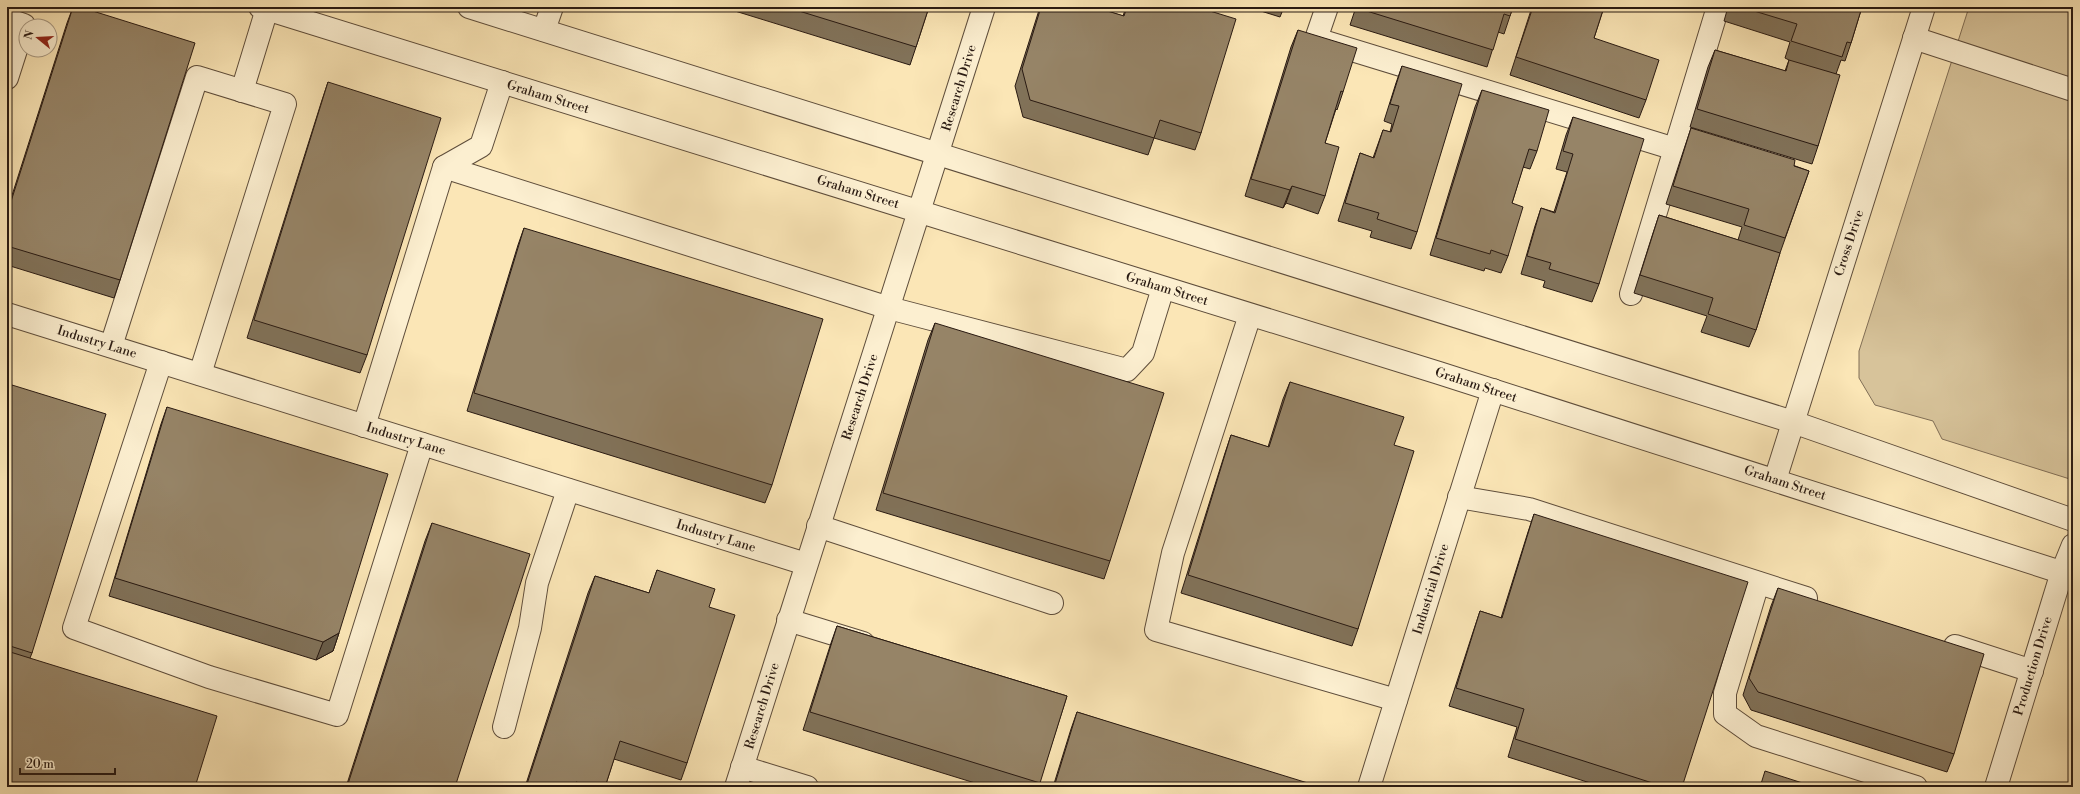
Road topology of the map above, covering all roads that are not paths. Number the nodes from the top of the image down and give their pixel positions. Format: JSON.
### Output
{"nodes":[{"id":1,"x":469,"y":7,"type":"edge"},
{"id":2,"x":552,"y":7,"type":"edge"},
{"id":3,"x":984,"y":7,"type":"edge"},
{"id":4,"x":1327,"y":7,"type":"edge"},
{"id":5,"x":1718,"y":7,"type":"edge"},
{"id":6,"x":1924,"y":7,"type":"edge"},
{"id":7,"x":263,"y":8,"type":"edge"},
{"id":8,"x":519,"y":14,"type":"edge"},
{"id":9,"x":7,"y":19,"type":"edge"},
{"id":10,"x":544,"y":30,"type":"junction"},
{"id":11,"x":1914,"y":38,"type":"junction"},
{"id":12,"x":7,"y":78,"type":"edge"},
{"id":13,"x":502,"y":82,"type":"junction"},
{"id":14,"x":2073,"y":90,"type":"edge"},
{"id":15,"x":242,"y":91,"type":"junction"},
{"id":16,"x":1675,"y":149,"type":"junction"},
{"id":17,"x":938,"y":153,"type":"junction"},
{"id":18,"x":444,"y":167,"type":"junction"},
{"id":19,"x":920,"y":212,"type":"junction"},
{"id":20,"x":1163,"y":288,"type":"junction"},
{"id":21,"x":1631,"y":294,"type":"dead end"},
{"id":22,"x":889,"y":308,"type":"junction"},
{"id":23,"x":7,"y":314,"type":"edge"},
{"id":24,"x":1250,"y":315,"type":"junction"},
{"id":25,"x":111,"y":346,"type":"junction"},
{"id":26,"x":161,"y":362,"type":"junction"},
{"id":27,"x":200,"y":374,"type":"junction"},
{"id":28,"x":1493,"y":390,"type":"junction"},
{"id":29,"x":1793,"y":422,"type":"junction"},
{"id":30,"x":364,"y":426,"type":"junction"},
{"id":31,"x":422,"y":444,"type":"junction"},
{"id":32,"x":1775,"y":480,"type":"junction"},
{"id":33,"x":568,"y":490,"type":"junction"},
{"id":34,"x":1459,"y":497,"type":"junction"},
{"id":35,"x":2073,"y":520,"type":"edge"},
{"id":36,"x":818,"y":526,"type":"junction"},
{"id":37,"x":2073,"y":545,"type":"edge"},
{"id":38,"x":806,"y":564,"type":"junction"},
{"id":39,"x":2067,"y":574,"type":"edge"},
{"id":40,"x":1758,"y":583,"type":"junction"},
{"id":41,"x":1052,"y":603,"type":"dead end"},
{"id":42,"x":1827,"y":605,"type":"edge"},
{"id":43,"x":788,"y":620,"type":"junction"},
{"id":44,"x":1933,"y":639,"type":"edge"},
{"id":45,"x":879,"y":648,"type":"edge"},
{"id":46,"x":2032,"y":671,"type":"junction"},
{"id":47,"x":1396,"y":700,"type":"junction"},
{"id":48,"x":504,"y":727,"type":"dead end"},
{"id":49,"x":739,"y":777,"type":"edge"},
{"id":50,"x":807,"y":787,"type":"edge"},
{"id":51,"x":1369,"y":787,"type":"edge"},
{"id":52,"x":1916,"y":787,"type":"edge"},
{"id":53,"x":1996,"y":787,"type":"edge"}],
"edges":[{"from":1,"to":8,"type":"street"},
{"from":2,"to":10,"type":"street"},
{"from":3,"to":17,"type":"street","name":"Research Drive"},
{"from":4,"to":16,"type":"street"},
{"from":5,"to":16,"type":"street"},
{"from":6,"to":11,"type":"street","name":"Cross Drive"},
{"from":7,"to":13,"type":"street","name":"Graham Street"},
{"from":7,"to":15,"type":"street"},
{"from":8,"to":10,"type":"street"},
{"from":9,"to":12,"type":"street"},
{"from":10,"to":17,"type":"street"},
{"from":11,"to":14,"type":"street"},
{"from":11,"to":29,"type":"street","name":"Cross Drive"},
{"from":13,"to":18,"type":"street"},
{"from":13,"to":19,"type":"street","name":"Graham Street"},
{"from":15,"to":25,"type":"street"},
{"from":15,"to":27,"type":"street"},
{"from":16,"to":21,"type":"street"},
{"from":17,"to":19,"type":"street","name":"Research Drive"},
{"from":17,"to":29,"type":"street"},
{"from":18,"to":22,"type":"street"},
{"from":18,"to":30,"type":"street"},
{"from":19,"to":20,"type":"street","name":"Graham Street"},
{"from":19,"to":22,"type":"street","name":"Research Drive"},
{"from":20,"to":22,"type":"street"},
{"from":20,"to":24,"type":"street","name":"Graham Street"},
{"from":22,"to":36,"type":"street","name":"Research Drive"},
{"from":23,"to":25,"type":"street","name":"Industry Lane"},
{"from":24,"to":28,"type":"street","name":"Graham Street"},
{"from":24,"to":47,"type":"street"},
{"from":25,"to":26,"type":"street","name":"Industry Lane"},
{"from":26,"to":27,"type":"street","name":"Industry Lane"},
{"from":26,"to":31,"type":"street"},
{"from":27,"to":30,"type":"street","name":"Industry Lane"},
{"from":28,"to":32,"type":"street","name":"Graham Street"},
{"from":28,"to":34,"type":"street","name":"Industrial Drive"},
{"from":29,"to":32,"type":"street","name":"Cross Drive"},
{"from":29,"to":35,"type":"street"},
{"from":30,"to":31,"type":"street","name":"Industry Lane"},
{"from":31,"to":33,"type":"street","name":"Industry Lane"},
{"from":32,"to":39,"type":"street","name":"Graham Street"},
{"from":33,"to":38,"type":"street","name":"Industry Lane"},
{"from":33,"to":48,"type":"street"},
{"from":34,"to":40,"type":"street"},
{"from":34,"to":47,"type":"street","name":"Industrial Drive"},
{"from":36,"to":38,"type":"street","name":"Research Drive"},
{"from":36,"to":41,"type":"street"},
{"from":37,"to":39,"type":"street","name":"Production Drive"},
{"from":38,"to":43,"type":"street","name":"Research Drive"},
{"from":39,"to":46,"type":"street","name":"Production Drive"},
{"from":40,"to":42,"type":"street"},
{"from":40,"to":52,"type":"street"},
{"from":43,"to":45,"type":"street"},
{"from":43,"to":49,"type":"street","name":"Research Drive"},
{"from":44,"to":46,"type":"street"},
{"from":46,"to":53,"type":"street","name":"Production Drive"},
{"from":47,"to":51,"type":"street","name":"Industrial Drive"},
{"from":49,"to":50,"type":"street"}]}
